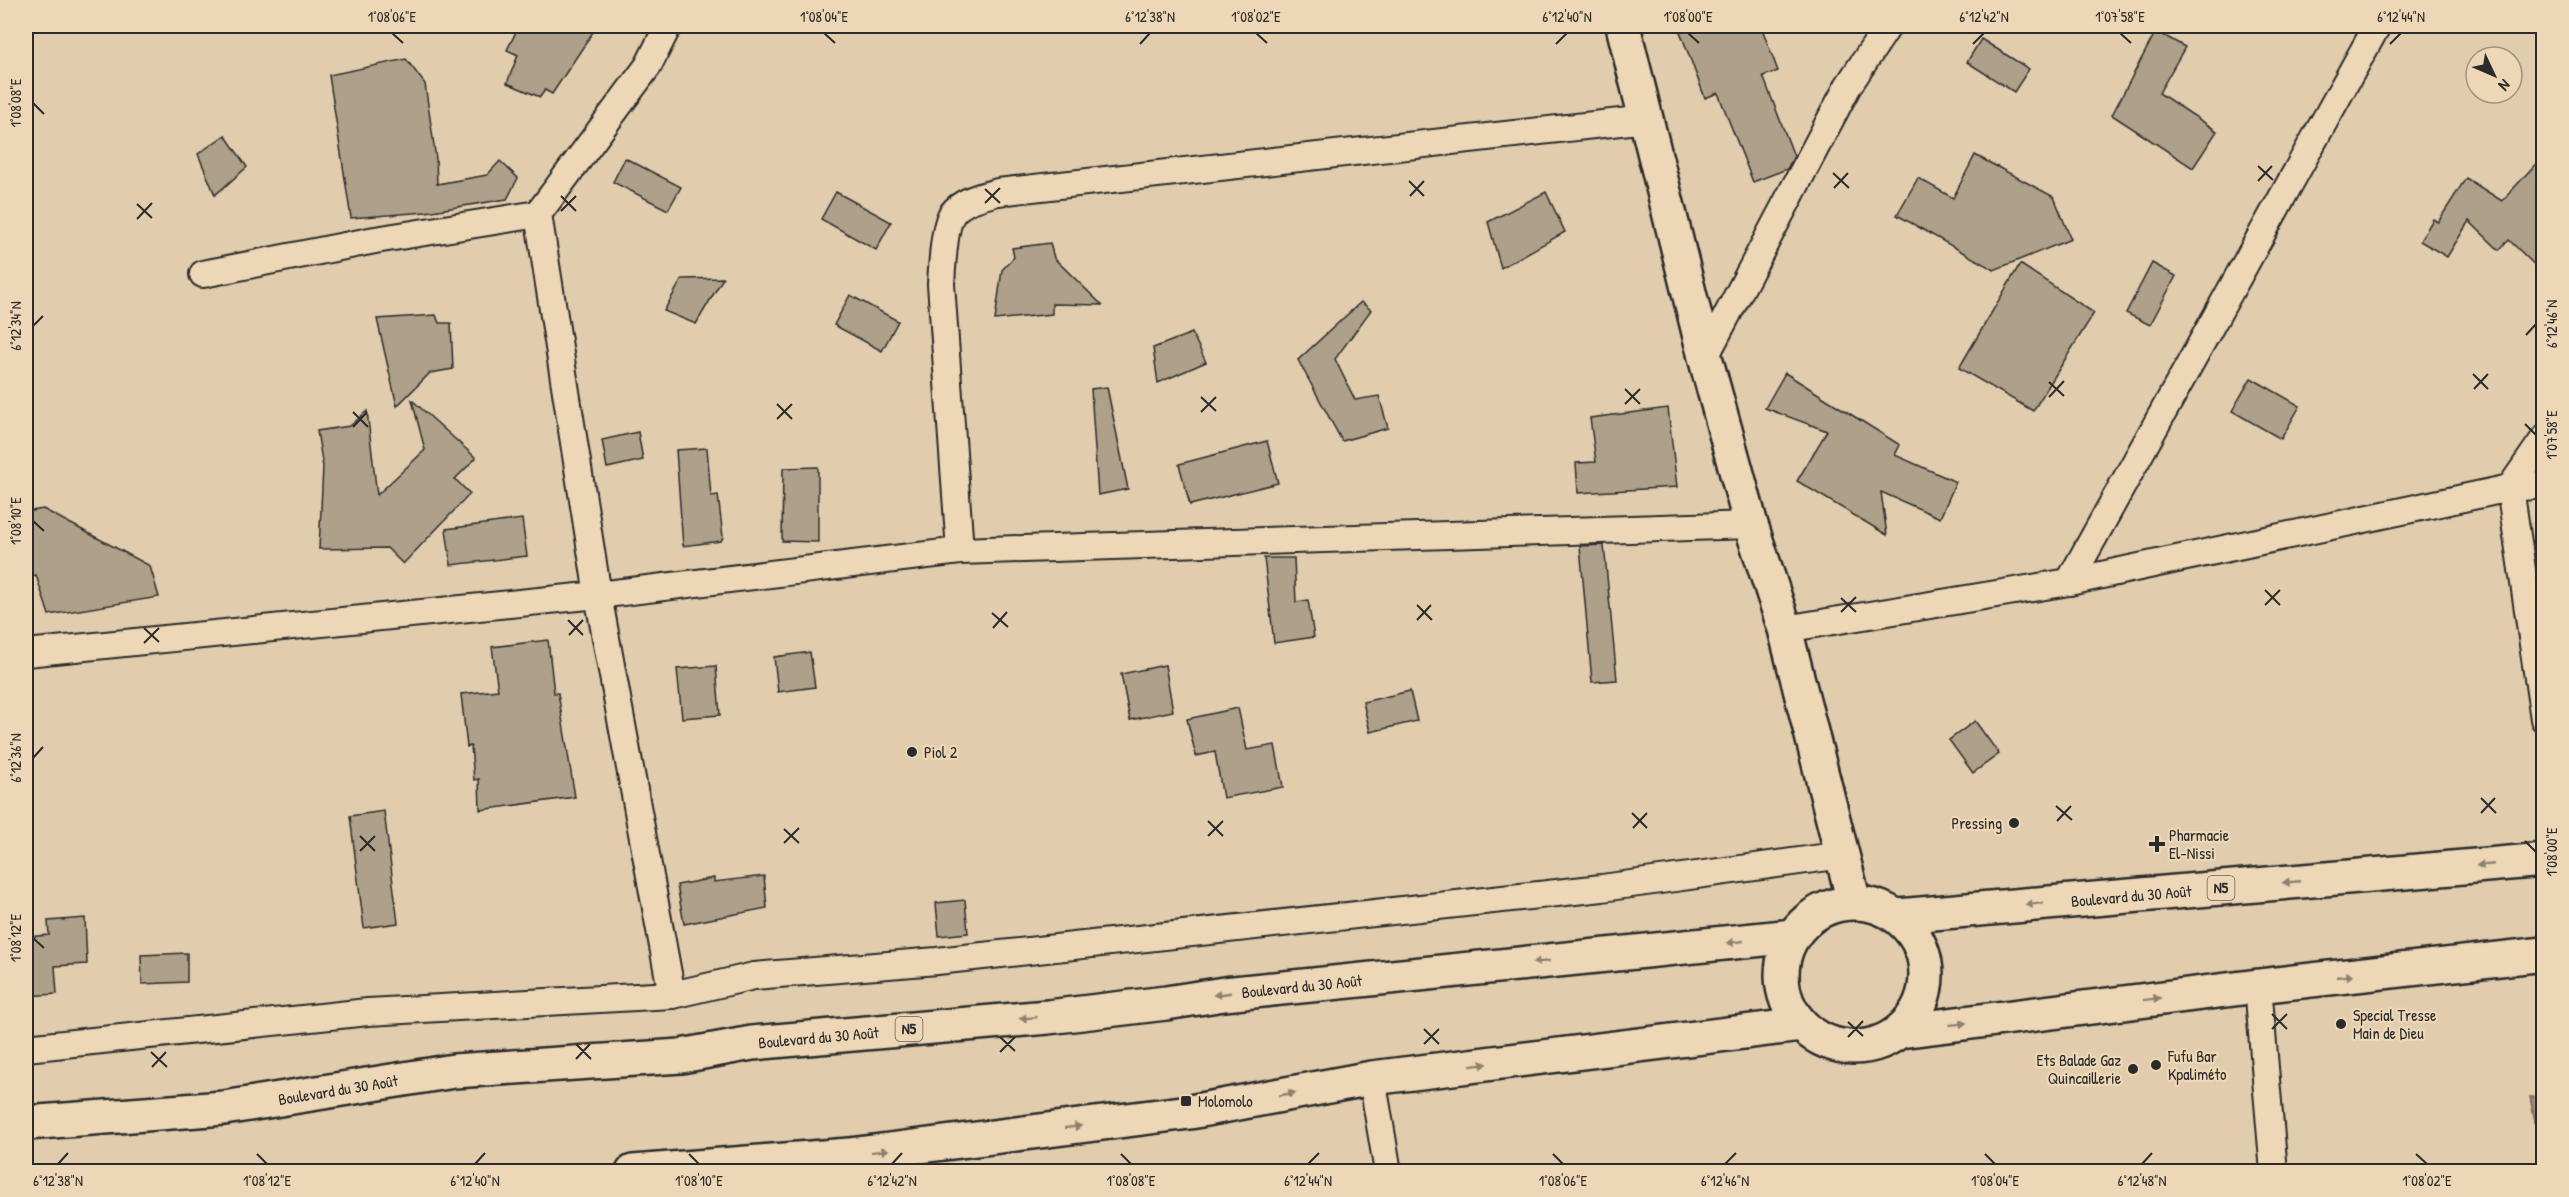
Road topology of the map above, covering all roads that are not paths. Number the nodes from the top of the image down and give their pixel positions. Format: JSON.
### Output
{"nodes":[{"id":1,"x":668,"y":26,"type":"edge"},
{"id":2,"x":1623,"y":26,"type":"edge"},
{"id":3,"x":1888,"y":26,"type":"edge"},
{"id":4,"x":2377,"y":26,"type":"edge"},
{"id":5,"x":1647,"y":118,"type":"junction"},
{"id":6,"x":538,"y":213,"type":"junction"},
{"id":7,"x":203,"y":274,"type":"dead end"},
{"id":8,"x":1705,"y":357,"type":"junction"},
{"id":9,"x":2544,"y":439,"type":"edge"},
{"id":10,"x":2544,"y":484,"type":"edge"},
{"id":11,"x":2510,"y":488,"type":"junction"},
{"id":12,"x":1750,"y":525,"type":"junction"},
{"id":13,"x":960,"y":551,"type":"junction"},
{"id":14,"x":2069,"y":582,"type":"junction"},
{"id":15,"x":598,"y":595,"type":"junction"},
{"id":16,"x":1785,"y":629,"type":"junction"},
{"id":17,"x":26,"y":653,"type":"edge"},
{"id":18,"x":2544,"y":719,"type":"edge"},
{"id":19,"x":1842,"y":855,"type":"junction"},
{"id":20,"x":2544,"y":860,"type":"edge"},
{"id":21,"x":1854,"y":902,"type":"junction"},
{"id":22,"x":1898,"y":916,"type":"junction"},
{"id":23,"x":1793,"y":936,"type":"junction"},
{"id":24,"x":2544,"y":954,"type":"edge"},
{"id":25,"x":2258,"y":986,"type":"junction"},
{"id":26,"x":672,"y":995,"type":"junction"},
{"id":27,"x":1801,"y":1025,"type":"junction"},
{"id":28,"x":1900,"y":1031,"type":"junction"},
{"id":29,"x":26,"y":1048,"type":"edge"},
{"id":30,"x":1372,"y":1078,"type":"junction"},
{"id":31,"x":26,"y":1123,"type":"edge"},
{"id":32,"x":633,"y":1172,"type":"edge"},
{"id":33,"x":1388,"y":1172,"type":"edge"},
{"id":34,"x":2274,"y":1172,"type":"edge"}],
"edges":[{"from":1,"to":6,"type":"street"},
{"from":2,"to":5,"type":"main road"},
{"from":3,"to":8,"type":"street"},
{"from":4,"to":14,"type":"street"},
{"from":5,"to":8,"type":"main road"},
{"from":5,"to":13,"type":"street"},
{"from":6,"to":7,"type":"street"},
{"from":6,"to":15,"type":"street"},
{"from":8,"to":12,"type":"main road"},
{"from":9,"to":11,"type":"street"},
{"from":10,"to":11,"type":"street"},
{"from":11,"to":14,"type":"street"},
{"from":11,"to":18,"type":"street"},
{"from":12,"to":13,"type":"street"},
{"from":12,"to":16,"type":"main road"},
{"from":13,"to":15,"type":"street"},
{"from":14,"to":16,"type":"street"},
{"from":15,"to":17,"type":"street"},
{"from":15,"to":26,"type":"street"},
{"from":16,"to":19,"type":"main road"},
{"from":19,"to":21,"type":"main road"},
{"from":19,"to":26,"type":"street"},
{"from":20,"to":22,"type":"main road","name":"Boulevard du 30 Août","number":"N5","one_way":true},
{"from":21,"to":22,"type":"main road","number":"N5"},
{"from":21,"to":23,"type":"main road","number":"N5"},
{"from":22,"to":28,"type":"main road","number":"N5"},
{"from":23,"to":27,"type":"main road","number":"N5"},
{"from":23,"to":31,"type":"main road","name":"Boulevard du 30 Août","number":"N5","one_way":true},
{"from":25,"to":24,"type":"main road","number":"N5","one_way":true},
{"from":28,"to":25,"type":"main road","number":"N5","one_way":true},
{"from":25,"to":34,"type":"street"},
{"from":26,"to":29,"type":"street"},
{"from":27,"to":28,"type":"main road","number":"N5"},
{"from":30,"to":27,"type":"main road","one_way":true},
{"from":32,"to":30,"type":"main road","one_way":true},
{"from":30,"to":33,"type":"street"}]}
